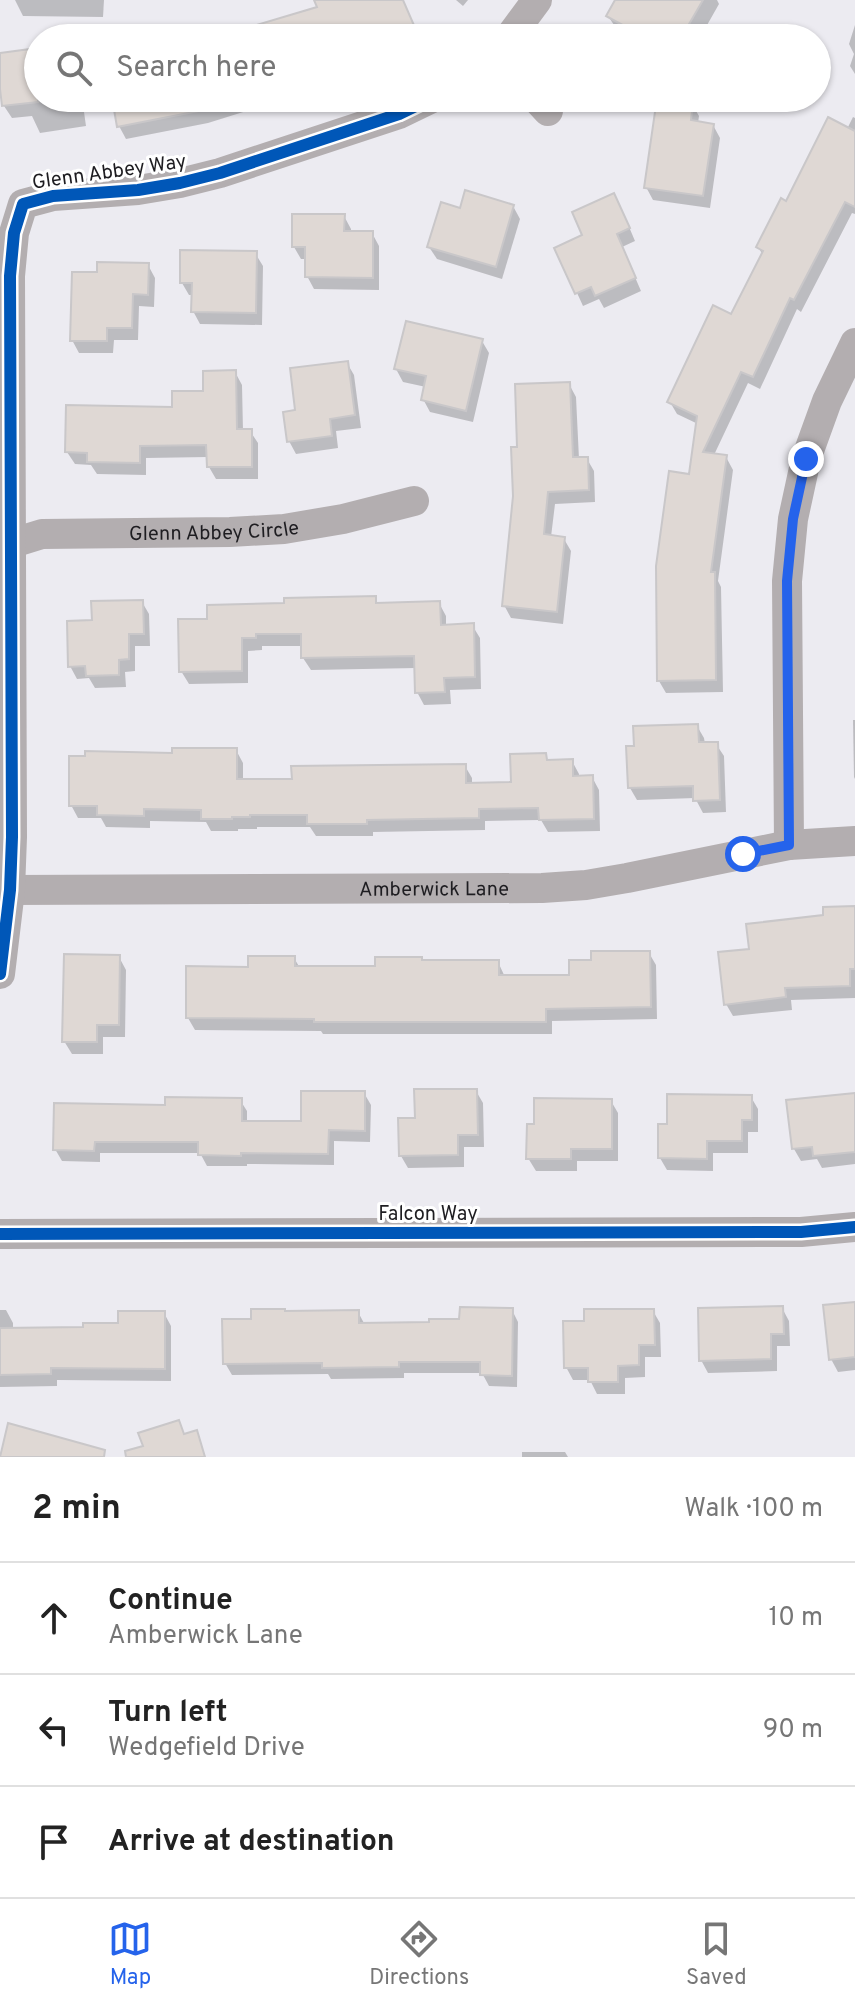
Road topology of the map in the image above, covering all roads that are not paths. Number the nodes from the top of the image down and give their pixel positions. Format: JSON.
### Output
{"nodes":[{"id":1,"x":537,"y":0,"type":"edge"},
{"id":2,"x":519,"y":24,"type":"edge"},
{"id":3,"x":403,"y":112,"type":"edge"},
{"id":4,"x":855,"y":343,"type":"edge"},
{"id":5,"x":414,"y":501,"type":"dead end"},
{"id":6,"x":5,"y":545,"type":"edge"},
{"id":7,"x":855,"y":841,"type":"edge"},
{"id":8,"x":789,"y":845,"type":"junction"},
{"id":9,"x":10,"y":890,"type":"junction"},
{"id":10,"x":0,"y":974,"type":"edge"},
{"id":11,"x":855,"y":1227,"type":"edge"},
{"id":12,"x":0,"y":1234,"type":"edge"}],
"edges":[{"from":1,"to":2,"type":"street"},
{"from":3,"to":6,"type":"street","name":"Glenn Abbey Way"},
{"from":4,"to":8,"type":"street"},
{"from":5,"to":6,"type":"street","name":"Glenn Abbey Circle"},
{"from":6,"to":9,"type":"street","name":"Glenn Abbey Way"},
{"from":7,"to":8,"type":"street","name":"Amberwick Lane"},
{"from":8,"to":9,"type":"street","name":"Amberwick Lane"},
{"from":9,"to":10,"type":"street","name":"Glenn Abbey Way"},
{"from":11,"to":12,"type":"street","name":"Falcon Way"}]}
